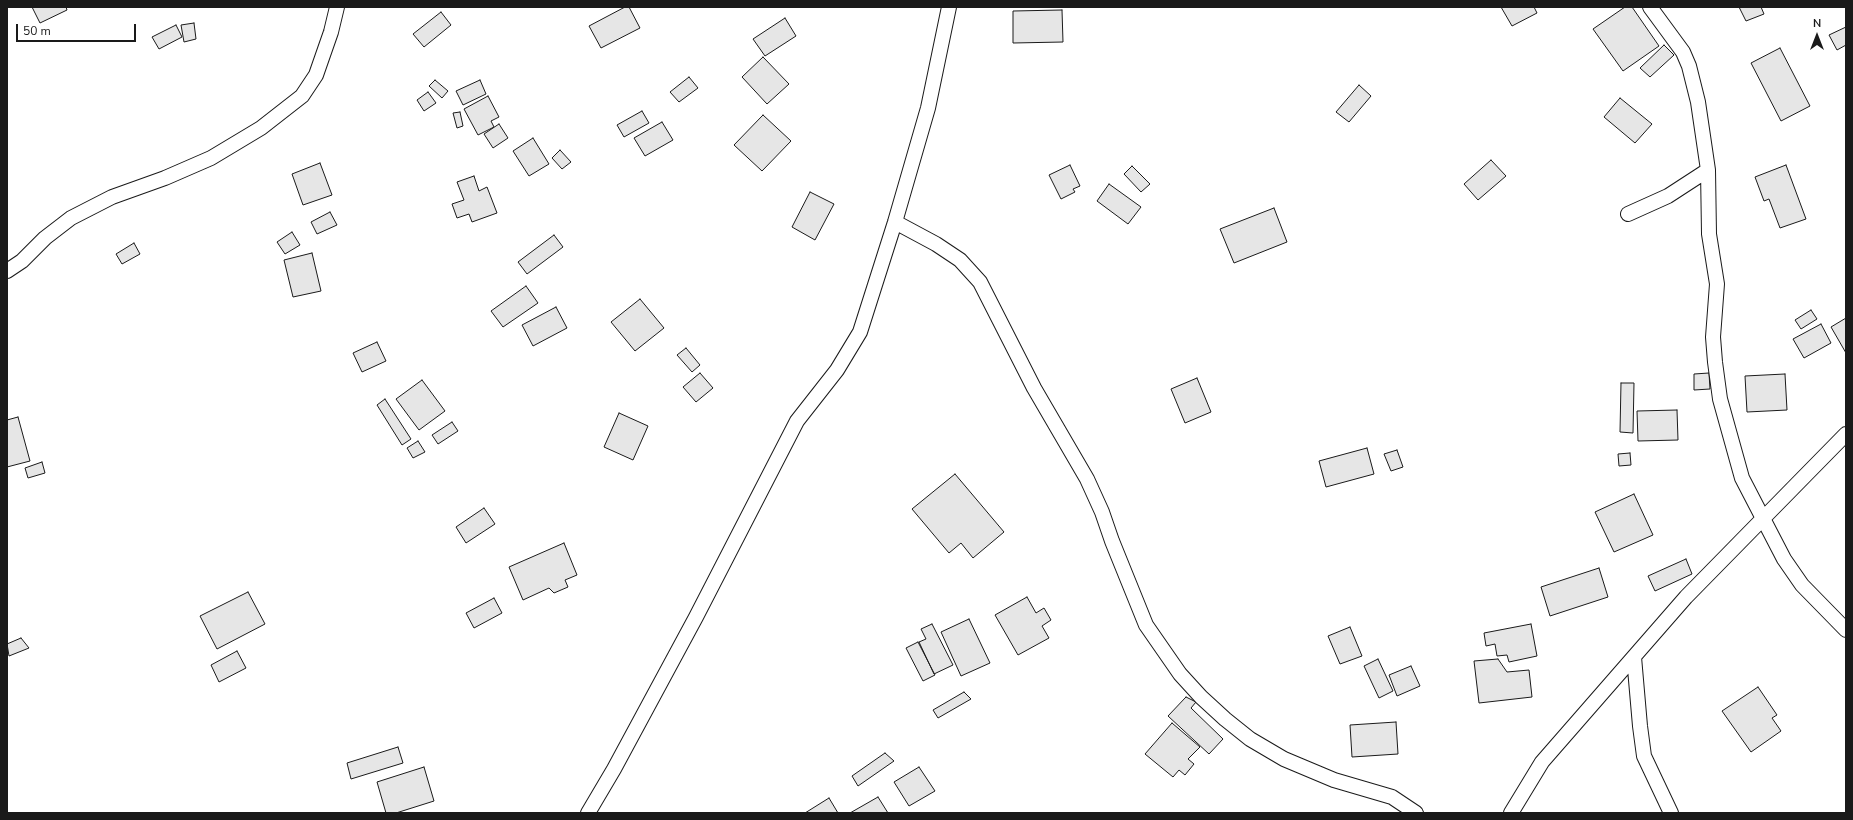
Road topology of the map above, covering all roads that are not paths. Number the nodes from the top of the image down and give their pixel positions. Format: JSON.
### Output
{"nodes":[{"id":1,"x":337,"y":7,"type":"edge"},
{"id":2,"x":949,"y":7,"type":"edge"},
{"id":3,"x":1650,"y":7,"type":"edge"},
{"id":4,"x":1708,"y":170,"type":"junction"},
{"id":5,"x":1628,"y":214,"type":"dead end"},
{"id":6,"x":895,"y":222,"type":"junction"},
{"id":7,"x":7,"y":272,"type":"edge"},
{"id":8,"x":1846,"y":434,"type":"edge"},
{"id":9,"x":1763,"y":520,"type":"junction"},
{"id":10,"x":1846,"y":630,"type":"edge"},
{"id":11,"x":1634,"y":657,"type":"junction"},
{"id":12,"x":588,"y":813,"type":"edge"},
{"id":13,"x":1416,"y":813,"type":"edge"},
{"id":14,"x":1511,"y":813,"type":"edge"},
{"id":15,"x":1671,"y":813,"type":"edge"}],
"edges":[{"from":1,"to":7,"type":"street"},
{"from":2,"to":6,"type":"street"},
{"from":3,"to":4,"type":"street"},
{"from":4,"to":5,"type":"street"},
{"from":4,"to":9,"type":"street"},
{"from":6,"to":12,"type":"street"},
{"from":6,"to":13,"type":"street"},
{"from":8,"to":9,"type":"street"},
{"from":9,"to":10,"type":"street"},
{"from":9,"to":11,"type":"street"},
{"from":11,"to":14,"type":"street"},
{"from":11,"to":15,"type":"street"}]}
